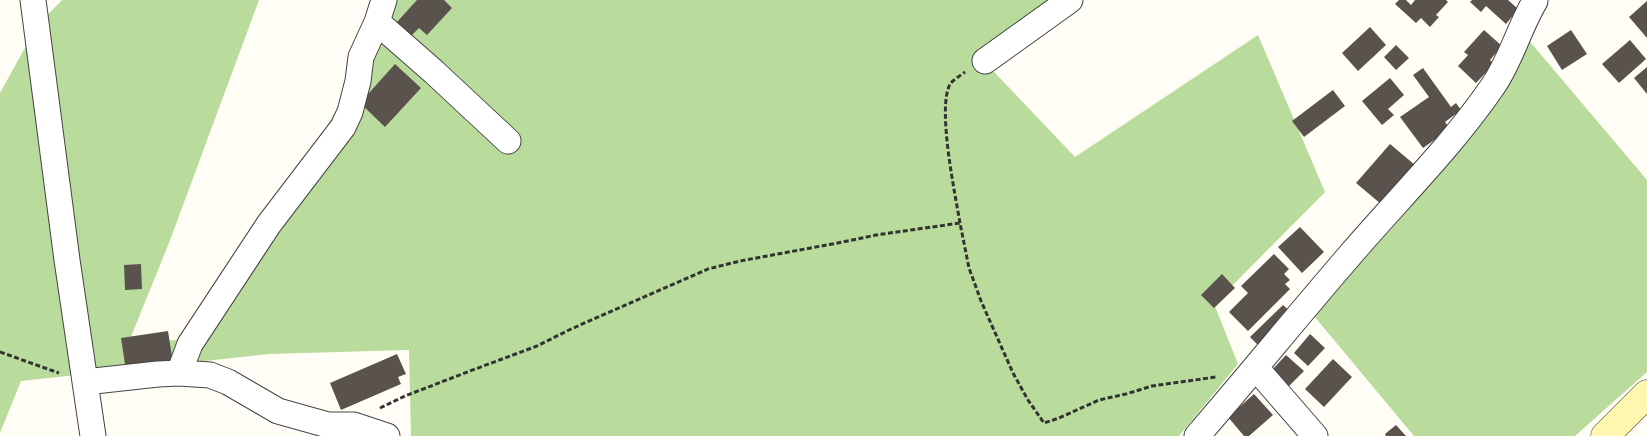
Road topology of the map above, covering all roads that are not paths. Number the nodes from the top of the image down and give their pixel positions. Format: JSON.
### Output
{"nodes":[{"id":1,"x":33,"y":0,"type":"edge"},
{"id":2,"x":1070,"y":0,"type":"edge"},
{"id":3,"x":1536,"y":0,"type":"edge"},
{"id":4,"x":380,"y":11,"type":"edge"},
{"id":5,"x":985,"y":61,"type":"road end"},
{"id":6,"x":508,"y":141,"type":"dead end"},
{"id":7,"x":1256,"y":368,"type":"junction"},
{"id":8,"x":179,"y":373,"type":"junction"},
{"id":9,"x":85,"y":382,"type":"junction"},
{"id":10,"x":1647,"y":394,"type":"edge"},
{"id":11,"x":93,"y":436,"type":"edge"},
{"id":12,"x":387,"y":436,"type":"edge"},
{"id":13,"x":1197,"y":436,"type":"edge"},
{"id":14,"x":1315,"y":436,"type":"edge"},
{"id":15,"x":1605,"y":436,"type":"edge"}],
"edges":[{"from":1,"to":9,"type":"street"},
{"from":2,"to":5,"type":"street"},
{"from":3,"to":7,"type":"street"},
{"from":4,"to":6,"type":"street"},
{"from":4,"to":8,"type":"street"},
{"from":7,"to":13,"type":"street"},
{"from":7,"to":14,"type":"street"},
{"from":8,"to":9,"type":"street"},
{"from":8,"to":12,"type":"street"},
{"from":9,"to":11,"type":"street"},
{"from":10,"to":15,"type":"main road"}]}
